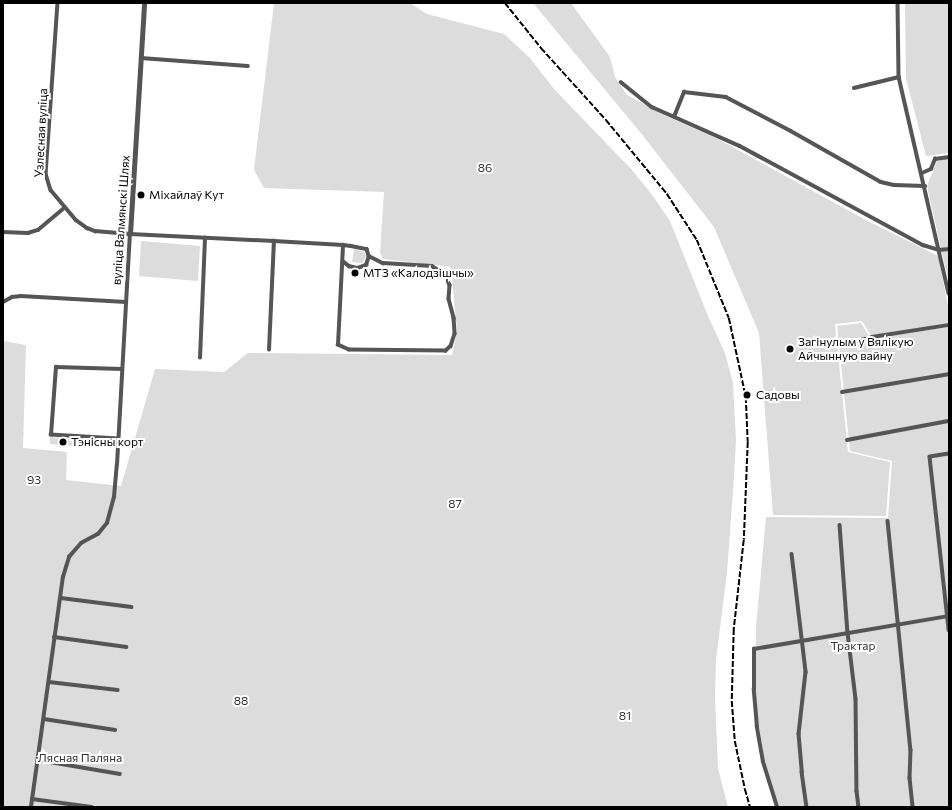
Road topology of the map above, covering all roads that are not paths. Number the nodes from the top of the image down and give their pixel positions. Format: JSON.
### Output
{"nodes":[{"id":1,"x":58,"y":3,"type":"edge"},
{"id":2,"x":144,"y":3,"type":"edge"},
{"id":3,"x":898,"y":3,"type":"edge"},
{"id":4,"x":141,"y":58,"type":"junction"},
{"id":5,"x":248,"y":66,"type":"dead end"},
{"id":6,"x":899,"y":77,"type":"junction"},
{"id":7,"x":621,"y":82,"type":"dead end"},
{"id":8,"x":854,"y":88,"type":"dead end"},
{"id":9,"x":674,"y":117,"type":"junction"},
{"id":10,"x":949,"y":157,"type":"edge"},
{"id":11,"x":922,"y":173,"type":"junction"},
{"id":12,"x":925,"y":186,"type":"junction"},
{"id":13,"x":64,"y":208,"type":"junction"},
{"id":14,"x":3,"y":232,"type":"edge"},
{"id":15,"x":130,"y":234,"type":"junction"},
{"id":16,"x":205,"y":238,"type":"junction"},
{"id":17,"x":274,"y":241,"type":"junction"},
{"id":18,"x":343,"y":245,"type":"junction"},
{"id":19,"x":949,"y":249,"type":"edge"},
{"id":20,"x":939,"y":250,"type":"junction"},
{"id":21,"x":369,"y":256,"type":"junction"},
{"id":22,"x":343,"y":261,"type":"junction"},
{"id":23,"x":949,"y":293,"type":"edge"},
{"id":24,"x":3,"y":302,"type":"edge"},
{"id":25,"x":126,"y":302,"type":"junction"},
{"id":26,"x":949,"y":325,"type":"edge"},
{"id":27,"x":837,"y":346,"type":"dead end"},
{"id":28,"x":269,"y":350,"type":"dead end"},
{"id":29,"x":200,"y":358,"type":"dead end"},
{"id":30,"x":122,"y":369,"type":"junction"},
{"id":31,"x":949,"y":374,"type":"edge"},
{"id":32,"x":842,"y":392,"type":"dead end"},
{"id":33,"x":949,"y":421,"type":"edge"},
{"id":34,"x":118,"y":439,"type":"junction"},
{"id":35,"x":847,"y":440,"type":"dead end"},
{"id":36,"x":949,"y":454,"type":"edge"},
{"id":37,"x":888,"y":521,"type":"dead end"},
{"id":38,"x":840,"y":525,"type":"dead end"},
{"id":39,"x":792,"y":554,"type":"dead end"},
{"id":40,"x":61,"y":598,"type":"junction"},
{"id":41,"x":131,"y":607,"type":"dead end"},
{"id":42,"x":948,"y":617,"type":"edge"},
{"id":43,"x":898,"y":625,"type":"junction"},
{"id":44,"x":949,"y":630,"type":"edge"},
{"id":45,"x":848,"y":633,"type":"junction"},
{"id":46,"x":54,"y":637,"type":"junction"},
{"id":47,"x":803,"y":639,"type":"junction"},
{"id":48,"x":126,"y":647,"type":"dead end"},
{"id":49,"x":49,"y":682,"type":"junction"},
{"id":50,"x":118,"y":690,"type":"dead end"},
{"id":51,"x":44,"y":719,"type":"junction"},
{"id":52,"x":115,"y":730,"type":"dead end"},
{"id":53,"x":38,"y":760,"type":"junction"},
{"id":54,"x":120,"y":774,"type":"dead end"},
{"id":55,"x":32,"y":798,"type":"junction"},
{"id":56,"x":31,"y":807,"type":"edge"},
{"id":57,"x":91,"y":807,"type":"edge"},
{"id":58,"x":777,"y":807,"type":"edge"},
{"id":59,"x":808,"y":807,"type":"edge"},
{"id":60,"x":859,"y":807,"type":"edge"},
{"id":61,"x":913,"y":807,"type":"edge"}],
"edges":[{"from":1,"to":13,"type":"street","name":"Узлесная вуліца"},
{"from":2,"to":4,"type":"street","name":"вуліца Валмянскі Шлях"},
{"from":3,"to":6,"type":"street"},
{"from":4,"to":5,"type":"street"},
{"from":4,"to":15,"type":"street","name":"вуліца Валмянскі Шлях"},
{"from":6,"to":8,"type":"street"},
{"from":6,"to":11,"type":"street"},
{"from":7,"to":9,"type":"street"},
{"from":9,"to":12,"type":"street"},
{"from":9,"to":20,"type":"street"},
{"from":10,"to":11,"type":"street"},
{"from":11,"to":12,"type":"street"},
{"from":12,"to":20,"type":"street"},
{"from":13,"to":14,"type":"street"},
{"from":13,"to":15,"type":"street","name":"Узлесная вуліца"},
{"from":15,"to":16,"type":"street","name":"Узлесная вуліца"},
{"from":15,"to":25,"type":"street","name":"вуліца Валмянскі Шлях"},
{"from":16,"to":17,"type":"street","name":"Узлесная вуліца"},
{"from":16,"to":29,"type":"street"},
{"from":17,"to":18,"type":"street","name":"Узлесная вуліца"},
{"from":17,"to":28,"type":"street"},
{"from":18,"to":21,"type":"street"},
{"from":18,"to":22,"type":"street"},
{"from":19,"to":20,"type":"street"},
{"from":20,"to":23,"type":"street"},
{"from":21,"to":22,"type":"street"},
{"from":21,"to":22,"type":"street"},
{"from":24,"to":25,"type":"street"},
{"from":25,"to":30,"type":"street","name":"вуліца Валмянскі Шлях"},
{"from":26,"to":27,"type":"street"},
{"from":30,"to":34,"type":"street","name":"вуліца Валмянскі Шлях"},
{"from":30,"to":34,"type":"street"},
{"from":31,"to":32,"type":"street"},
{"from":33,"to":35,"type":"street"},
{"from":34,"to":40,"type":"street","name":"вуліца Валмянскі Шлях"},
{"from":36,"to":42,"type":"street"},
{"from":37,"to":43,"type":"street"},
{"from":38,"to":45,"type":"street"},
{"from":39,"to":47,"type":"street"},
{"from":40,"to":41,"type":"street"},
{"from":40,"to":46,"type":"street","name":"вуліца Валмянскі Шлях"},
{"from":42,"to":43,"type":"street"},
{"from":42,"to":44,"type":"street"},
{"from":43,"to":45,"type":"street"},
{"from":43,"to":61,"type":"street"},
{"from":45,"to":47,"type":"street"},
{"from":45,"to":60,"type":"street"},
{"from":46,"to":48,"type":"street"},
{"from":46,"to":49,"type":"street","name":"вуліца Валмянскі Шлях"},
{"from":47,"to":58,"type":"street"},
{"from":47,"to":59,"type":"street"},
{"from":49,"to":50,"type":"street"},
{"from":49,"to":51,"type":"street","name":"вуліца Валмянскі Шлях"},
{"from":51,"to":52,"type":"street"},
{"from":51,"to":53,"type":"street","name":"вуліца Валмянскі Шлях"},
{"from":53,"to":54,"type":"street"},
{"from":53,"to":55,"type":"street","name":"вуліца Валмянскі Шлях"},
{"from":55,"to":56,"type":"street","name":"вуліца Валмянскі Шлях"},
{"from":55,"to":57,"type":"street"}]}
